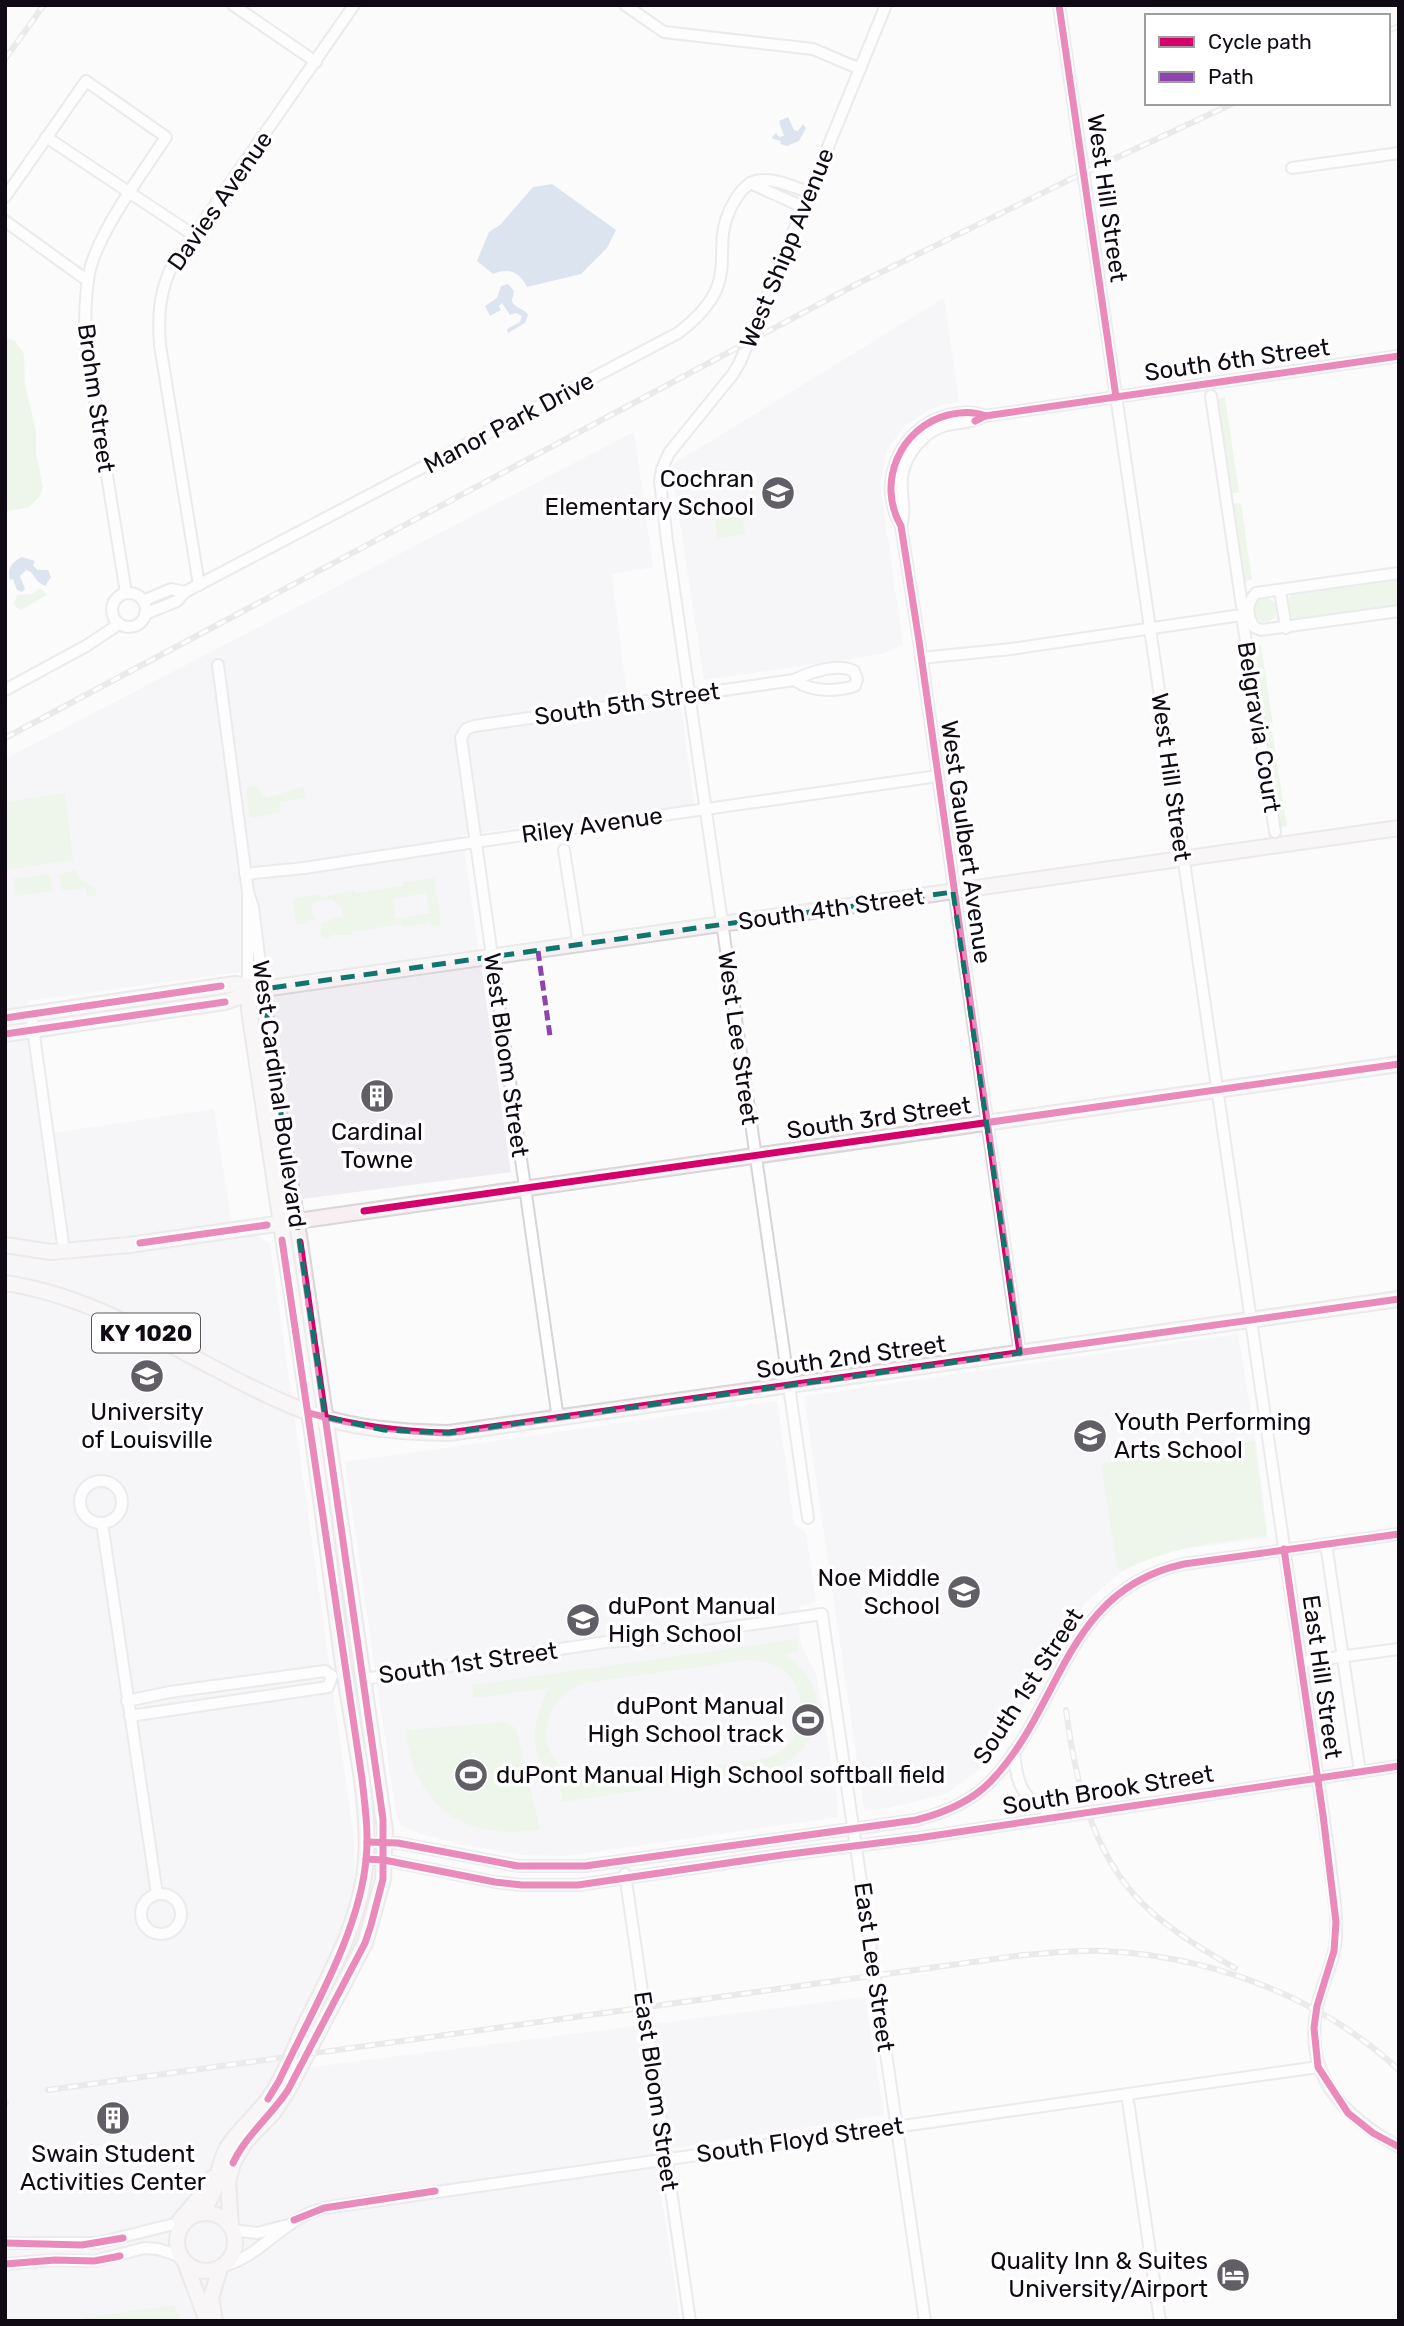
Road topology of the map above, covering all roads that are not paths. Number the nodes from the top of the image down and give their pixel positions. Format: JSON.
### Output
{"nodes":[{"id":1,"x":233,"y":5,"type":"edge"},
{"id":2,"x":354,"y":5,"type":"edge"},
{"id":3,"x":625,"y":5,"type":"edge"},
{"id":4,"x":886,"y":5,"type":"edge"},
{"id":5,"x":1059,"y":5,"type":"edge"},
{"id":6,"x":316,"y":62,"type":"junction"},
{"id":7,"x":860,"y":69,"type":"junction"},
{"id":8,"x":47,"y":137,"type":"junction"},
{"id":9,"x":1399,"y":153,"type":"edge"},
{"id":10,"x":1292,"y":168,"type":"dead end"},
{"id":11,"x":750,"y":183,"type":"junction"},
{"id":12,"x":809,"y":192,"type":"junction"},
{"id":13,"x":130,"y":193,"type":"junction"},
{"id":14,"x":5,"y":197,"type":"edge"},
{"id":15,"x":803,"y":207,"type":"junction"},
{"id":16,"x":5,"y":221,"type":"edge"},
{"id":17,"x":195,"y":236,"type":"junction"},
{"id":18,"x":88,"y":281,"type":"junction"},
{"id":19,"x":1399,"y":356,"type":"edge"},
{"id":20,"x":1116,"y":397,"type":"junction"},
{"id":21,"x":1211,"y":397,"type":"dead end"},
{"id":22,"x":998,"y":414,"type":"joint"},
{"id":23,"x":660,"y":475,"type":"joint"},
{"id":24,"x":1399,"y":573,"type":"edge"},
{"id":25,"x":199,"y":586,"type":"junction"},
{"id":26,"x":1280,"y":590,"type":"junction"},
{"id":27,"x":185,"y":592,"type":"junction"},
{"id":28,"x":126,"y":593,"type":"junction"},
{"id":29,"x":143,"y":601,"type":"junction"},
{"id":30,"x":1399,"y":611,"type":"edge"},
{"id":31,"x":145,"y":614,"type":"junction"},
{"id":32,"x":1245,"y":614,"type":"junction"},
{"id":33,"x":119,"y":624,"type":"junction"},
{"id":34,"x":1286,"y":628,"type":"junction"},
{"id":35,"x":1150,"y":629,"type":"junction"},
{"id":36,"x":921,"y":659,"type":"junction"},
{"id":37,"x":218,"y":665,"type":"dead end"},
{"id":38,"x":794,"y":680,"type":"junction"},
{"id":39,"x":5,"y":690,"type":"edge"},
{"id":40,"x":689,"y":695,"type":"junction"},
{"id":41,"x":463,"y":733,"type":"joint"},
{"id":42,"x":938,"y":776,"type":"junction"},
{"id":43,"x":705,"y":809,"type":"junction"},
{"id":44,"x":1399,"y":828,"type":"edge"},
{"id":45,"x":1275,"y":832,"type":"dead end"},
{"id":46,"x":475,"y":842,"type":"junction"},
{"id":47,"x":564,"y":850,"type":"dead end"},
{"id":48,"x":1183,"y":859,"type":"junction"},
{"id":49,"x":245,"y":874,"type":"junction"},
{"id":50,"x":248,"y":892,"type":"junction"},
{"id":51,"x":953,"y":892,"type":"junction"},
{"id":52,"x":722,"y":925,"type":"junction"},
{"id":53,"x":579,"y":946,"type":"junction"},
{"id":54,"x":491,"y":958,"type":"junction"},
{"id":55,"x":263,"y":989,"type":"junction"},
{"id":56,"x":248,"y":991,"type":"junction"},
{"id":57,"x":31,"y":1014,"type":"junction"},
{"id":58,"x":5,"y":1018,"type":"edge"},
{"id":59,"x":33,"y":1030,"type":"junction"},
{"id":60,"x":5,"y":1034,"type":"edge"},
{"id":61,"x":1399,"y":1063,"type":"edge"},
{"id":62,"x":1217,"y":1089,"type":"junction"},
{"id":63,"x":986,"y":1122,"type":"junction"},
{"id":64,"x":755,"y":1155,"type":"junction"},
{"id":65,"x":525,"y":1188,"type":"junction"},
{"id":66,"x":297,"y":1221,"type":"junction"},
{"id":67,"x":279,"y":1223,"type":"junction"},
{"id":68,"x":5,"y":1245,"type":"edge"},
{"id":69,"x":64,"y":1251,"type":"junction"},
{"id":70,"x":5,"y":1283,"type":"edge"},
{"id":71,"x":1399,"y":1299,"type":"edge"},
{"id":72,"x":1250,"y":1320,"type":"junction"},
{"id":73,"x":1020,"y":1353,"type":"junction"},
{"id":74,"x":789,"y":1386,"type":"junction"},
{"id":75,"x":309,"y":1413,"type":"junction"},
{"id":76,"x":325,"y":1417,"type":"junction"},
{"id":77,"x":558,"y":1419,"type":"junction"},
{"id":78,"x":808,"y":1518,"type":"dead end"},
{"id":79,"x":102,"y":1523,"type":"dead end"},
{"id":80,"x":1399,"y":1534,"type":"edge"},
{"id":81,"x":1326,"y":1544,"type":"junction"},
{"id":82,"x":1284,"y":1549,"type":"junction"},
{"id":83,"x":822,"y":1614,"type":"joint"},
{"id":84,"x":1399,"y":1649,"type":"edge"},
{"id":85,"x":1343,"y":1657,"type":"junction"},
{"id":86,"x":1301,"y":1662,"type":"junction"},
{"id":87,"x":339,"y":1675,"type":"junction"},
{"id":88,"x":363,"y":1675,"type":"junction"},
{"id":89,"x":129,"y":1709,"type":"junction"},
{"id":90,"x":1014,"y":1751,"type":"junction"},
{"id":91,"x":1399,"y":1766,"type":"edge"},
{"id":92,"x":1360,"y":1772,"type":"junction"},
{"id":93,"x":1317,"y":1778,"type":"junction"},
{"id":94,"x":1057,"y":1817,"type":"junction"},
{"id":95,"x":854,"y":1828,"type":"junction"},
{"id":96,"x":367,"y":1842,"type":"junction"},
{"id":97,"x":385,"y":1842,"type":"junction"},
{"id":98,"x":856,"y":1846,"type":"junction"},
{"id":99,"x":366,"y":1858,"type":"junction"},
{"id":100,"x":384,"y":1860,"type":"junction"},
{"id":101,"x":623,"y":1861,"type":"junction"},
{"id":102,"x":626,"y":1878,"type":"junction"},
{"id":103,"x":158,"y":1894,"type":"dead end"},
{"id":104,"x":1318,"y":2067,"type":"junction"},
{"id":105,"x":1127,"y":2094,"type":"junction"},
{"id":106,"x":897,"y":2127,"type":"junction"},
{"id":107,"x":1399,"y":2147,"type":"edge"},
{"id":108,"x":224,"y":2155,"type":"junction"},
{"id":109,"x":666,"y":2160,"type":"junction"},
{"id":110,"x":185,"y":2220,"type":"junction"},
{"id":111,"x":287,"y":2225,"type":"junction"},
{"id":112,"x":232,"y":2228,"type":"junction"},
{"id":113,"x":5,"y":2244,"type":"edge"},
{"id":114,"x":183,"y":2260,"type":"junction"},
{"id":115,"x":5,"y":2264,"type":"edge"},
{"id":116,"x":221,"y":2267,"type":"junction"},
{"id":117,"x":207,"y":2321,"type":"edge"},
{"id":118,"x":215,"y":2321,"type":"edge"},
{"id":119,"x":690,"y":2321,"type":"edge"},
{"id":120,"x":925,"y":2321,"type":"edge"},
{"id":121,"x":1160,"y":2321,"type":"edge"}],
"edges":[{"from":1,"to":6,"type":"street"},
{"from":2,"to":6,"type":"street","name":"Davies Avenue"},
{"from":3,"to":7,"type":"street"},
{"from":4,"to":7,"type":"street","name":"West Shipp Avenue"},
{"from":5,"to":20,"type":"street","name":"West Hill Street"},
{"from":6,"to":17,"type":"street","name":"Davies Avenue"},
{"from":7,"to":12,"type":"street","name":"West Shipp Avenue"},
{"from":8,"to":13,"type":"street"},
{"from":8,"to":13,"type":"street","name":"Brohm Street"},
{"from":8,"to":14,"type":"street"},
{"from":9,"to":10,"type":"street"},
{"from":11,"to":12,"type":"street"},
{"from":11,"to":15,"type":"street"},
{"from":11,"to":25,"type":"street","name":"Manor Park Drive"},
{"from":12,"to":15,"type":"street","name":"West Shipp Avenue"},
{"from":13,"to":17,"type":"street"},
{"from":13,"to":18,"type":"street","name":"Brohm Street"},
{"from":15,"to":23,"type":"street","name":"West Shipp Avenue"},
{"from":16,"to":18,"type":"street"},
{"from":17,"to":25,"type":"street","name":"Davies Avenue"},
{"from":18,"to":28,"type":"street","name":"Brohm Street"},
{"from":19,"to":20,"type":"street","name":"South 6th Street"},
{"from":20,"to":22,"type":"street","name":"South 6th Street"},
{"from":20,"to":35,"type":"street","name":"West Hill Street"},
{"from":21,"to":32,"type":"street","name":"Belgravia Court"},
{"from":22,"to":36,"type":"street","name":"West Gaulbert Avenue"},
{"from":23,"to":40,"type":"street","name":"West Lee Street"},
{"from":24,"to":26,"type":"street"},
{"from":25,"to":27,"type":"street","name":"Manor Park Drive"},
{"from":26,"to":32,"type":"street"},
{"from":26,"to":34,"type":"street"},
{"from":27,"to":29,"type":"street","name":"Manor Park Drive"},
{"from":27,"to":31,"type":"street","name":"Manor Park Drive"},
{"from":28,"to":29,"type":"street"},
{"from":28,"to":33,"type":"street"},
{"from":29,"to":31,"type":"street"},
{"from":30,"to":34,"type":"street"},
{"from":31,"to":33,"type":"street","name":"Manor Park Drive"},
{"from":32,"to":34,"type":"street"},
{"from":32,"to":35,"type":"street"},
{"from":32,"to":45,"type":"street","name":"Belgravia Court"},
{"from":33,"to":39,"type":"street","name":"Manor Park Drive"},
{"from":35,"to":36,"type":"street"},
{"from":35,"to":48,"type":"street","name":"West Hill Street"},
{"from":36,"to":42,"type":"street","name":"West Gaulbert Avenue"},
{"from":37,"to":49,"type":"street","name":"West Cardinal Boulevard"},
{"from":38,"to":38,"type":"street","name":"South 5th Street"},
{"from":38,"to":40,"type":"street","name":"South 5th Street"},
{"from":40,"to":41,"type":"street","name":"South 5th Street"},
{"from":40,"to":43,"type":"street","name":"West Lee Street"},
{"from":41,"to":46,"type":"street","name":"West Bloom Street"},
{"from":42,"to":43,"type":"street","name":"Riley Avenue"},
{"from":42,"to":51,"type":"street","name":"West Gaulbert Avenue"},
{"from":43,"to":46,"type":"street","name":"Riley Avenue"},
{"from":43,"to":52,"type":"street","name":"West Lee Street"},
{"from":44,"to":48,"type":"main road","name":"South 4th Street"},
{"from":46,"to":49,"type":"street","name":"Riley Avenue"},
{"from":46,"to":54,"type":"street","name":"West Bloom Street"},
{"from":47,"to":53,"type":"street"},
{"from":48,"to":51,"type":"main road","name":"South 4th Street"},
{"from":48,"to":62,"type":"street","name":"West Hill Street"},
{"from":49,"to":50,"type":"street","name":"West Cardinal Boulevard"},
{"from":50,"to":55,"type":"street","name":"West Cardinal Boulevard"},
{"from":50,"to":56,"type":"street","name":"West Cardinal Boulevard"},
{"from":51,"to":52,"type":"main road","name":"South 4th Street"},
{"from":51,"to":63,"type":"street","name":"West Gaulbert Avenue"},
{"from":52,"to":53,"type":"main road","name":"South 4th Street"},
{"from":52,"to":64,"type":"street","name":"West Lee Street"},
{"from":53,"to":54,"type":"main road","name":"South 4th Street"},
{"from":54,"to":55,"type":"main road","name":"South 4th Street"},
{"from":54,"to":65,"type":"street","name":"West Bloom Street"},
{"from":55,"to":56,"type":"main road","name":"South 4th Street"},
{"from":55,"to":66,"type":"main road","name":"West Cardinal Boulevard"},
{"from":56,"to":57,"type":"main road","name":"South 4th Street"},
{"from":56,"to":59,"type":"main road","name":"South 4th Street"},
{"from":56,"to":67,"type":"main road","name":"West Cardinal Boulevard"},
{"from":57,"to":58,"type":"main road","name":"South 4th Street"},
{"from":57,"to":59,"type":"street"},
{"from":59,"to":60,"type":"main road","name":"South 4th Street"},
{"from":59,"to":69,"type":"street"},
{"from":61,"to":62,"type":"main road","name":"South 3rd Street"},
{"from":62,"to":63,"type":"main road","name":"South 3rd Street"},
{"from":62,"to":72,"type":"street","name":"West Hill Street"},
{"from":63,"to":64,"type":"main road","name":"South 3rd Street"},
{"from":63,"to":73,"type":"street","name":"West Gaulbert Avenue"},
{"from":64,"to":65,"type":"main road","name":"South 3rd Street"},
{"from":64,"to":74,"type":"street","name":"West Lee Street"},
{"from":65,"to":66,"type":"main road","name":"South 3rd Street"},
{"from":65,"to":77,"type":"street","name":"West Bloom Street"},
{"from":66,"to":67,"type":"main road","name":"South 3rd Street"},
{"from":66,"to":76,"type":"main road","name":"West Cardinal Boulevard"},
{"from":67,"to":69,"type":"main road","name":"South 3rd Street"},
{"from":67,"to":75,"type":"main road","name":"West Cardinal Boulevard"},
{"from":68,"to":69,"type":"main road","name":"South 3rd Street"},
{"from":70,"to":75,"type":"main road","name":"South 2nd Street","number":"KY 1020"},
{"from":71,"to":72,"type":"main road","name":"South 2nd Street","number":"KY 1020"},
{"from":72,"to":73,"type":"main road","name":"South 2nd Street","number":"KY 1020"},
{"from":72,"to":82,"type":"street","name":"West Hill Street"},
{"from":73,"to":74,"type":"main road","name":"South 2nd Street","number":"KY 1020"},
{"from":74,"to":77,"type":"main road","name":"South 2nd Street","number":"KY 1020"},
{"from":74,"to":78,"type":"street","name":"West Lee Street"},
{"from":75,"to":76,"type":"main road","name":"South 2nd Street","number":"KY 1020"},
{"from":75,"to":87,"type":"main road","name":"West Cardinal Boulevard"},
{"from":76,"to":77,"type":"main road","name":"South 2nd Street","number":"KY 1020"},
{"from":76,"to":88,"type":"main road","name":"West Cardinal Boulevard"},
{"from":79,"to":89,"type":"street"},
{"from":80,"to":81,"type":"street","name":"South 1st Street"},
{"from":81,"to":82,"type":"street","name":"South 1st Street"},
{"from":81,"to":85,"type":"street"},
{"from":82,"to":86,"type":"street","name":"East Hill Street"},
{"from":82,"to":90,"type":"street","name":"South 1st Street"},
{"from":83,"to":88,"type":"street","name":"South 1st Street"},
{"from":83,"to":95,"type":"street","name":"East Lee Street"},
{"from":84,"to":85,"type":"street"},
{"from":85,"to":86,"type":"street"},
{"from":85,"to":92,"type":"street"},
{"from":86,"to":93,"type":"street","name":"East Hill Street"},
{"from":87,"to":88,"type":"street","name":"South 1st Street"},
{"from":87,"to":89,"type":"street"},
{"from":87,"to":89,"type":"street"},
{"from":87,"to":96,"type":"main road","name":"West Cardinal Boulevard"},
{"from":88,"to":97,"type":"main road","name":"West Cardinal Boulevard"},
{"from":89,"to":103,"type":"street"},
{"from":90,"to":94,"type":"street","name":"South 1st Street"},
{"from":90,"to":95,"type":"street","name":"South 1st Street"},
{"from":91,"to":92,"type":"street","name":"South Brook Street"},
{"from":92,"to":93,"type":"street","name":"South Brook Street"},
{"from":93,"to":94,"type":"street","name":"South Brook Street"},
{"from":93,"to":104,"type":"street","name":"East Hill Street"},
{"from":94,"to":98,"type":"street","name":"South Brook Street"},
{"from":95,"to":98,"type":"street","name":"East Lee Street"},
{"from":95,"to":101,"type":"street"},
{"from":96,"to":97,"type":"street"},
{"from":96,"to":99,"type":"main road","name":"West Cardinal Boulevard"},
{"from":97,"to":100,"type":"main road","name":"West Cardinal Boulevard"},
{"from":97,"to":101,"type":"street"},
{"from":98,"to":102,"type":"street","name":"South Brook Street"},
{"from":98,"to":106,"type":"street","name":"East Lee Street"},
{"from":99,"to":100,"type":"street","name":"South Brook Street"},
{"from":99,"to":108,"type":"main road","name":"West Cardinal Boulevard"},
{"from":100,"to":102,"type":"street","name":"South Brook Street"},
{"from":100,"to":112,"type":"main road","name":"West Cardinal Boulevard"},
{"from":101,"to":102,"type":"street","name":"East Bloom Street"},
{"from":102,"to":109,"type":"street","name":"East Bloom Street"},
{"from":104,"to":105,"type":"street","name":"South Floyd Street"},
{"from":104,"to":107,"type":"street","name":"East Hill Street"},
{"from":105,"to":106,"type":"street","name":"South Floyd Street"},
{"from":105,"to":121,"type":"street"},
{"from":106,"to":109,"type":"street","name":"South Floyd Street"},
{"from":106,"to":120,"type":"street","name":"East Lee Street"},
{"from":108,"to":110,"type":"main road"},
{"from":108,"to":110,"type":"main road"},
{"from":109,"to":111,"type":"street","name":"South Floyd Street"},
{"from":109,"to":119,"type":"street","name":"East Bloom Street"},
{"from":110,"to":112,"type":"main road"},
{"from":110,"to":113,"type":"street"},
{"from":110,"to":114,"type":"main road"},
{"from":111,"to":112,"type":"street","name":"South Floyd Street"},
{"from":111,"to":116,"type":"street","name":"South Floyd Street"},
{"from":112,"to":116,"type":"main road"},
{"from":114,"to":115,"type":"street"},
{"from":114,"to":116,"type":"main road"},
{"from":114,"to":117,"type":"main road"},
{"from":116,"to":118,"type":"main road"}]}
